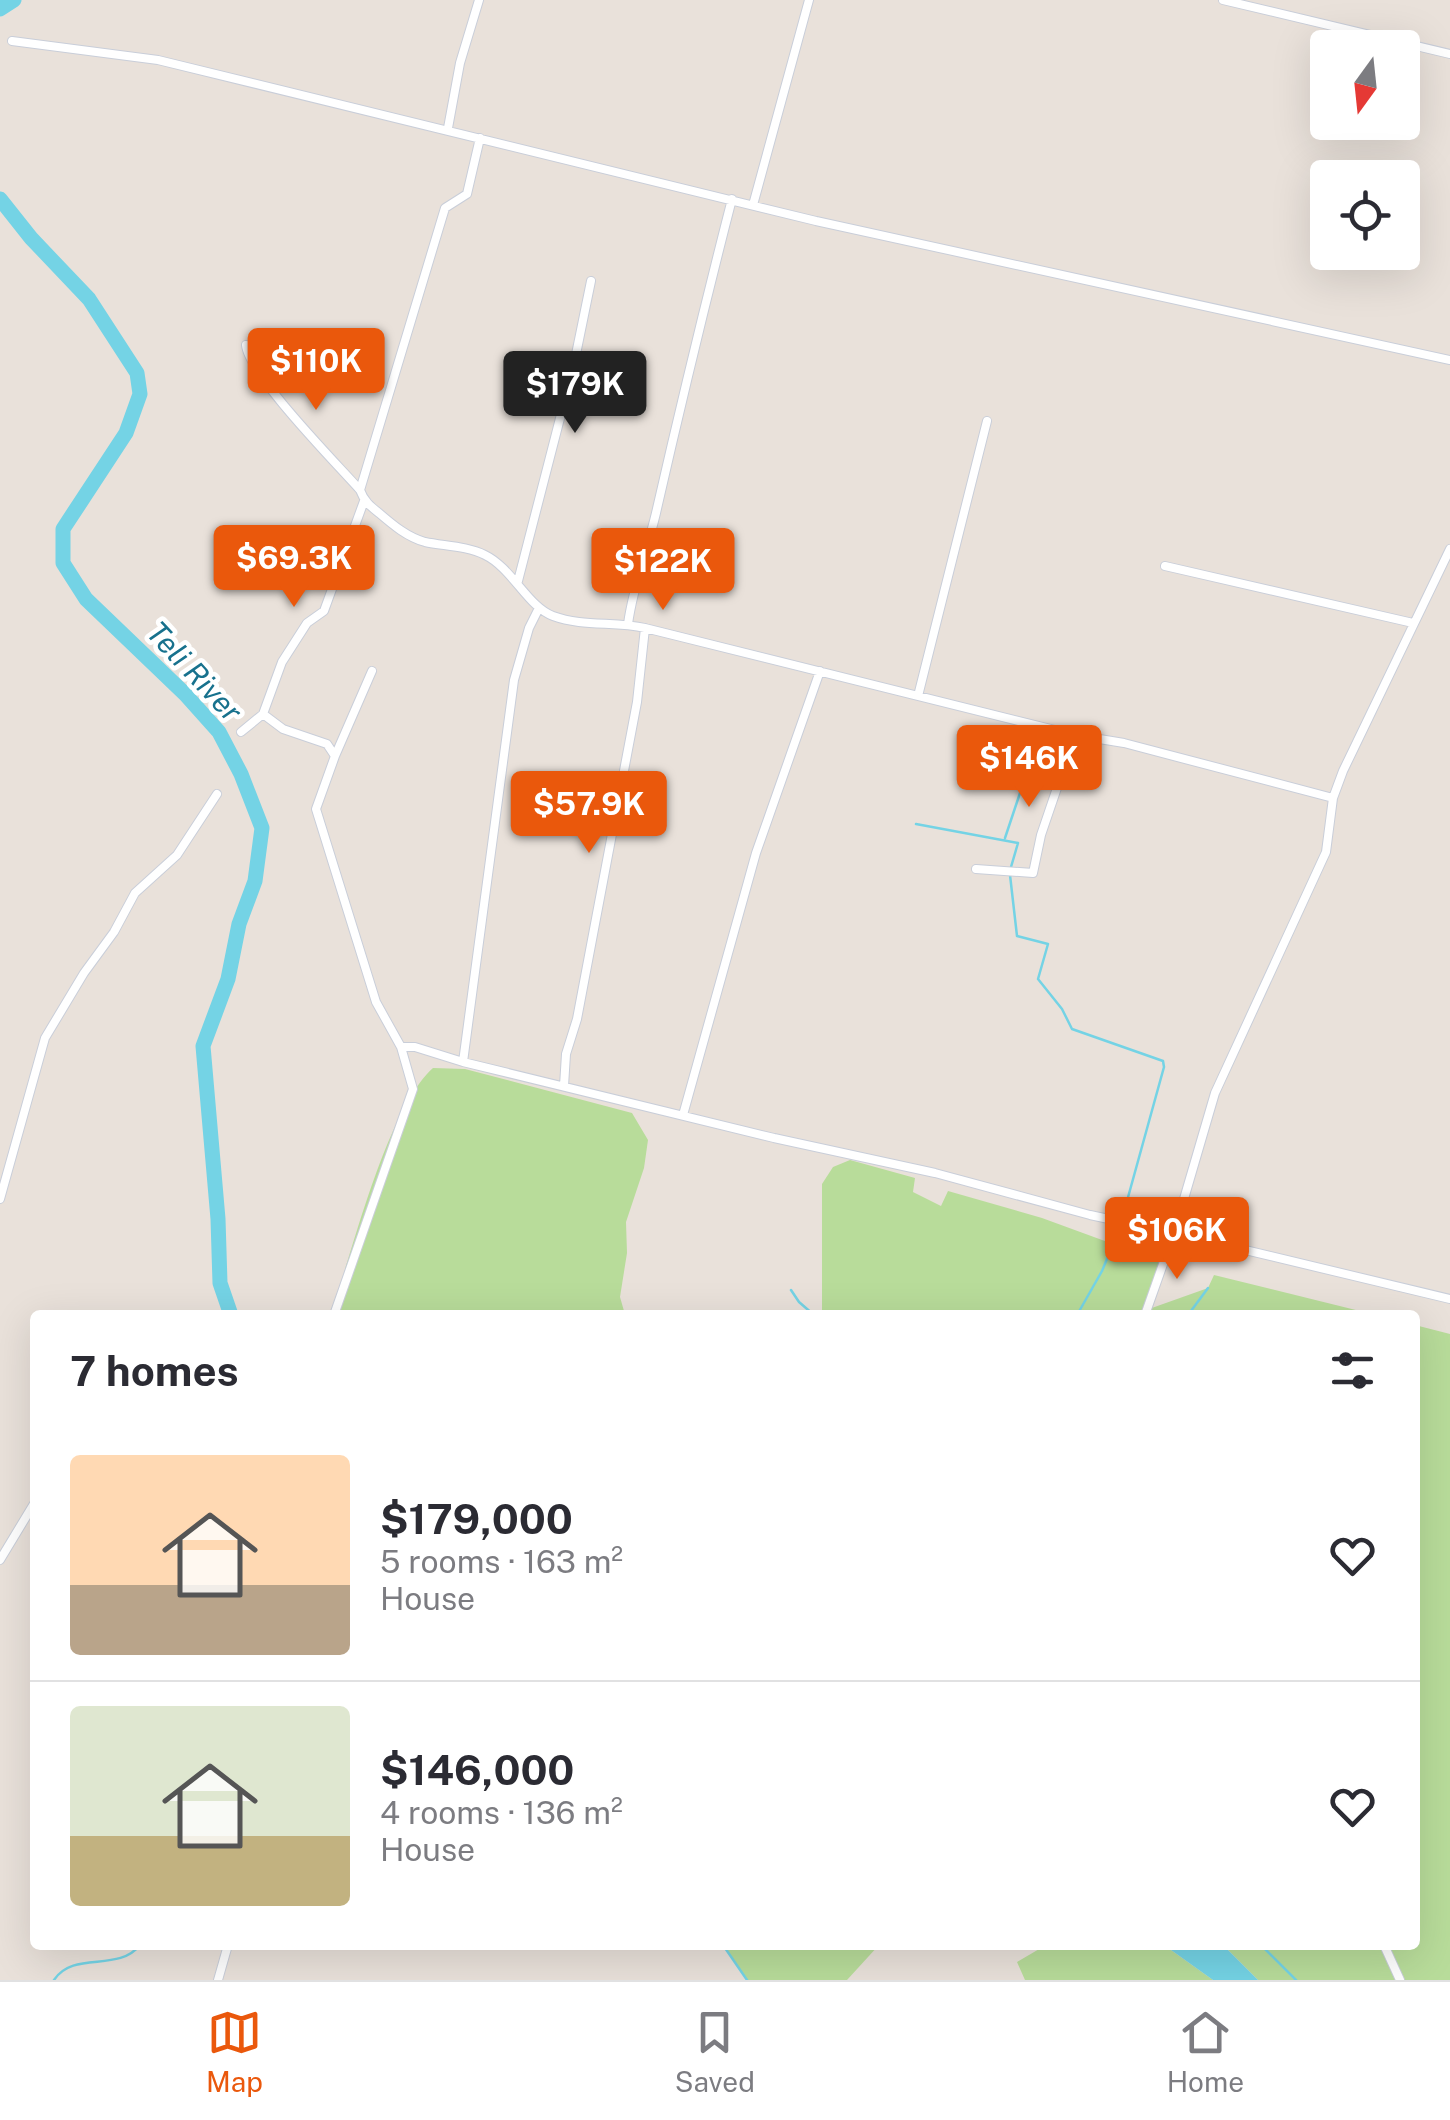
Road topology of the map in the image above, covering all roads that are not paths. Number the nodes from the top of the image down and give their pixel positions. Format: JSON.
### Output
{"nodes":[{"id":1,"x":479,"y":0,"type":"edge"},
{"id":2,"x":810,"y":0,"type":"edge"},
{"id":3,"x":1222,"y":0,"type":"edge"},
{"id":4,"x":12,"y":41,"type":"dead end"},
{"id":5,"x":1450,"y":54,"type":"edge"},
{"id":6,"x":448,"y":128,"type":"junction"},
{"id":7,"x":480,"y":138,"type":"junction"},
{"id":8,"x":732,"y":199,"type":"junction"},
{"id":9,"x":753,"y":205,"type":"junction"},
{"id":10,"x":592,"y":281,"type":"dead end"},
{"id":11,"x":246,"y":346,"type":"dead end"},
{"id":12,"x":1450,"y":360,"type":"edge"},
{"id":13,"x":987,"y":421,"type":"dead end"},
{"id":14,"x":360,"y":490,"type":"junction"},
{"id":15,"x":364,"y":500,"type":"junction"},
{"id":16,"x":1450,"y":549,"type":"edge"},
{"id":17,"x":1165,"y":566,"type":"dead end"},
{"id":18,"x":518,"y":581,"type":"junction"},
{"id":19,"x":540,"y":608,"type":"junction"},
{"id":20,"x":1413,"y":623,"type":"junction"},
{"id":21,"x":628,"y":624,"type":"junction"},
{"id":22,"x":645,"y":628,"type":"junction"},
{"id":23,"x":820,"y":671,"type":"junction"},
{"id":24,"x":372,"y":672,"type":"dead end"},
{"id":25,"x":918,"y":696,"type":"junction"},
{"id":26,"x":263,"y":714,"type":"junction"},
{"id":27,"x":241,"y":732,"type":"dead end"},
{"id":28,"x":1075,"y":735,"type":"junction"},
{"id":29,"x":335,"y":756,"type":"junction"},
{"id":30,"x":216,"y":794,"type":"dead end"},
{"id":31,"x":1333,"y":798,"type":"junction"},
{"id":32,"x":976,"y":869,"type":"dead end"},
{"id":33,"x":401,"y":1047,"type":"junction"},
{"id":34,"x":464,"y":1062,"type":"junction"},
{"id":35,"x":564,"y":1086,"type":"junction"},
{"id":36,"x":682,"y":1115,"type":"junction"},
{"id":37,"x":0,"y":1199,"type":"edge"},
{"id":38,"x":1174,"y":1233,"type":"junction"},
{"id":39,"x":1450,"y":1298,"type":"edge"},
{"id":40,"x":336,"y":1310,"type":"edge"},
{"id":41,"x":1147,"y":1310,"type":"edge"},
{"id":42,"x":30,"y":1510,"type":"edge"},
{"id":43,"x":0,"y":1560,"type":"edge"},
{"id":44,"x":227,"y":1950,"type":"edge"},
{"id":45,"x":1386,"y":1950,"type":"edge"},
{"id":46,"x":218,"y":1980,"type":"edge"},
{"id":47,"x":1400,"y":1980,"type":"edge"}],
"edges":[{"from":1,"to":6,"type":"street"},
{"from":2,"to":9,"type":"street"},
{"from":3,"to":5,"type":"street"},
{"from":4,"to":6,"type":"street"},
{"from":6,"to":7,"type":"street"},
{"from":7,"to":8,"type":"street"},
{"from":7,"to":14,"type":"street"},
{"from":8,"to":9,"type":"street"},
{"from":8,"to":21,"type":"street"},
{"from":9,"to":12,"type":"street"},
{"from":10,"to":18,"type":"street"},
{"from":11,"to":14,"type":"street"},
{"from":13,"to":25,"type":"street"},
{"from":14,"to":15,"type":"street"},
{"from":15,"to":18,"type":"street"},
{"from":15,"to":26,"type":"street"},
{"from":16,"to":20,"type":"street"},
{"from":17,"to":20,"type":"street"},
{"from":18,"to":19,"type":"street"},
{"from":19,"to":21,"type":"street"},
{"from":19,"to":34,"type":"street"},
{"from":20,"to":31,"type":"street"},
{"from":21,"to":22,"type":"street"},
{"from":22,"to":23,"type":"street"},
{"from":22,"to":35,"type":"street"},
{"from":23,"to":25,"type":"street"},
{"from":23,"to":36,"type":"street"},
{"from":24,"to":29,"type":"street"},
{"from":25,"to":28,"type":"street"},
{"from":26,"to":27,"type":"street"},
{"from":26,"to":29,"type":"street"},
{"from":28,"to":31,"type":"street"},
{"from":28,"to":32,"type":"street"},
{"from":29,"to":33,"type":"street"},
{"from":30,"to":37,"type":"street"},
{"from":31,"to":38,"type":"street"},
{"from":33,"to":34,"type":"street"},
{"from":33,"to":40,"type":"street"},
{"from":34,"to":35,"type":"street"},
{"from":35,"to":36,"type":"street"},
{"from":36,"to":38,"type":"street"},
{"from":38,"to":39,"type":"street"},
{"from":38,"to":41,"type":"street"},
{"from":42,"to":43,"type":"street"},
{"from":44,"to":46,"type":"street"},
{"from":45,"to":47,"type":"street"}]}
